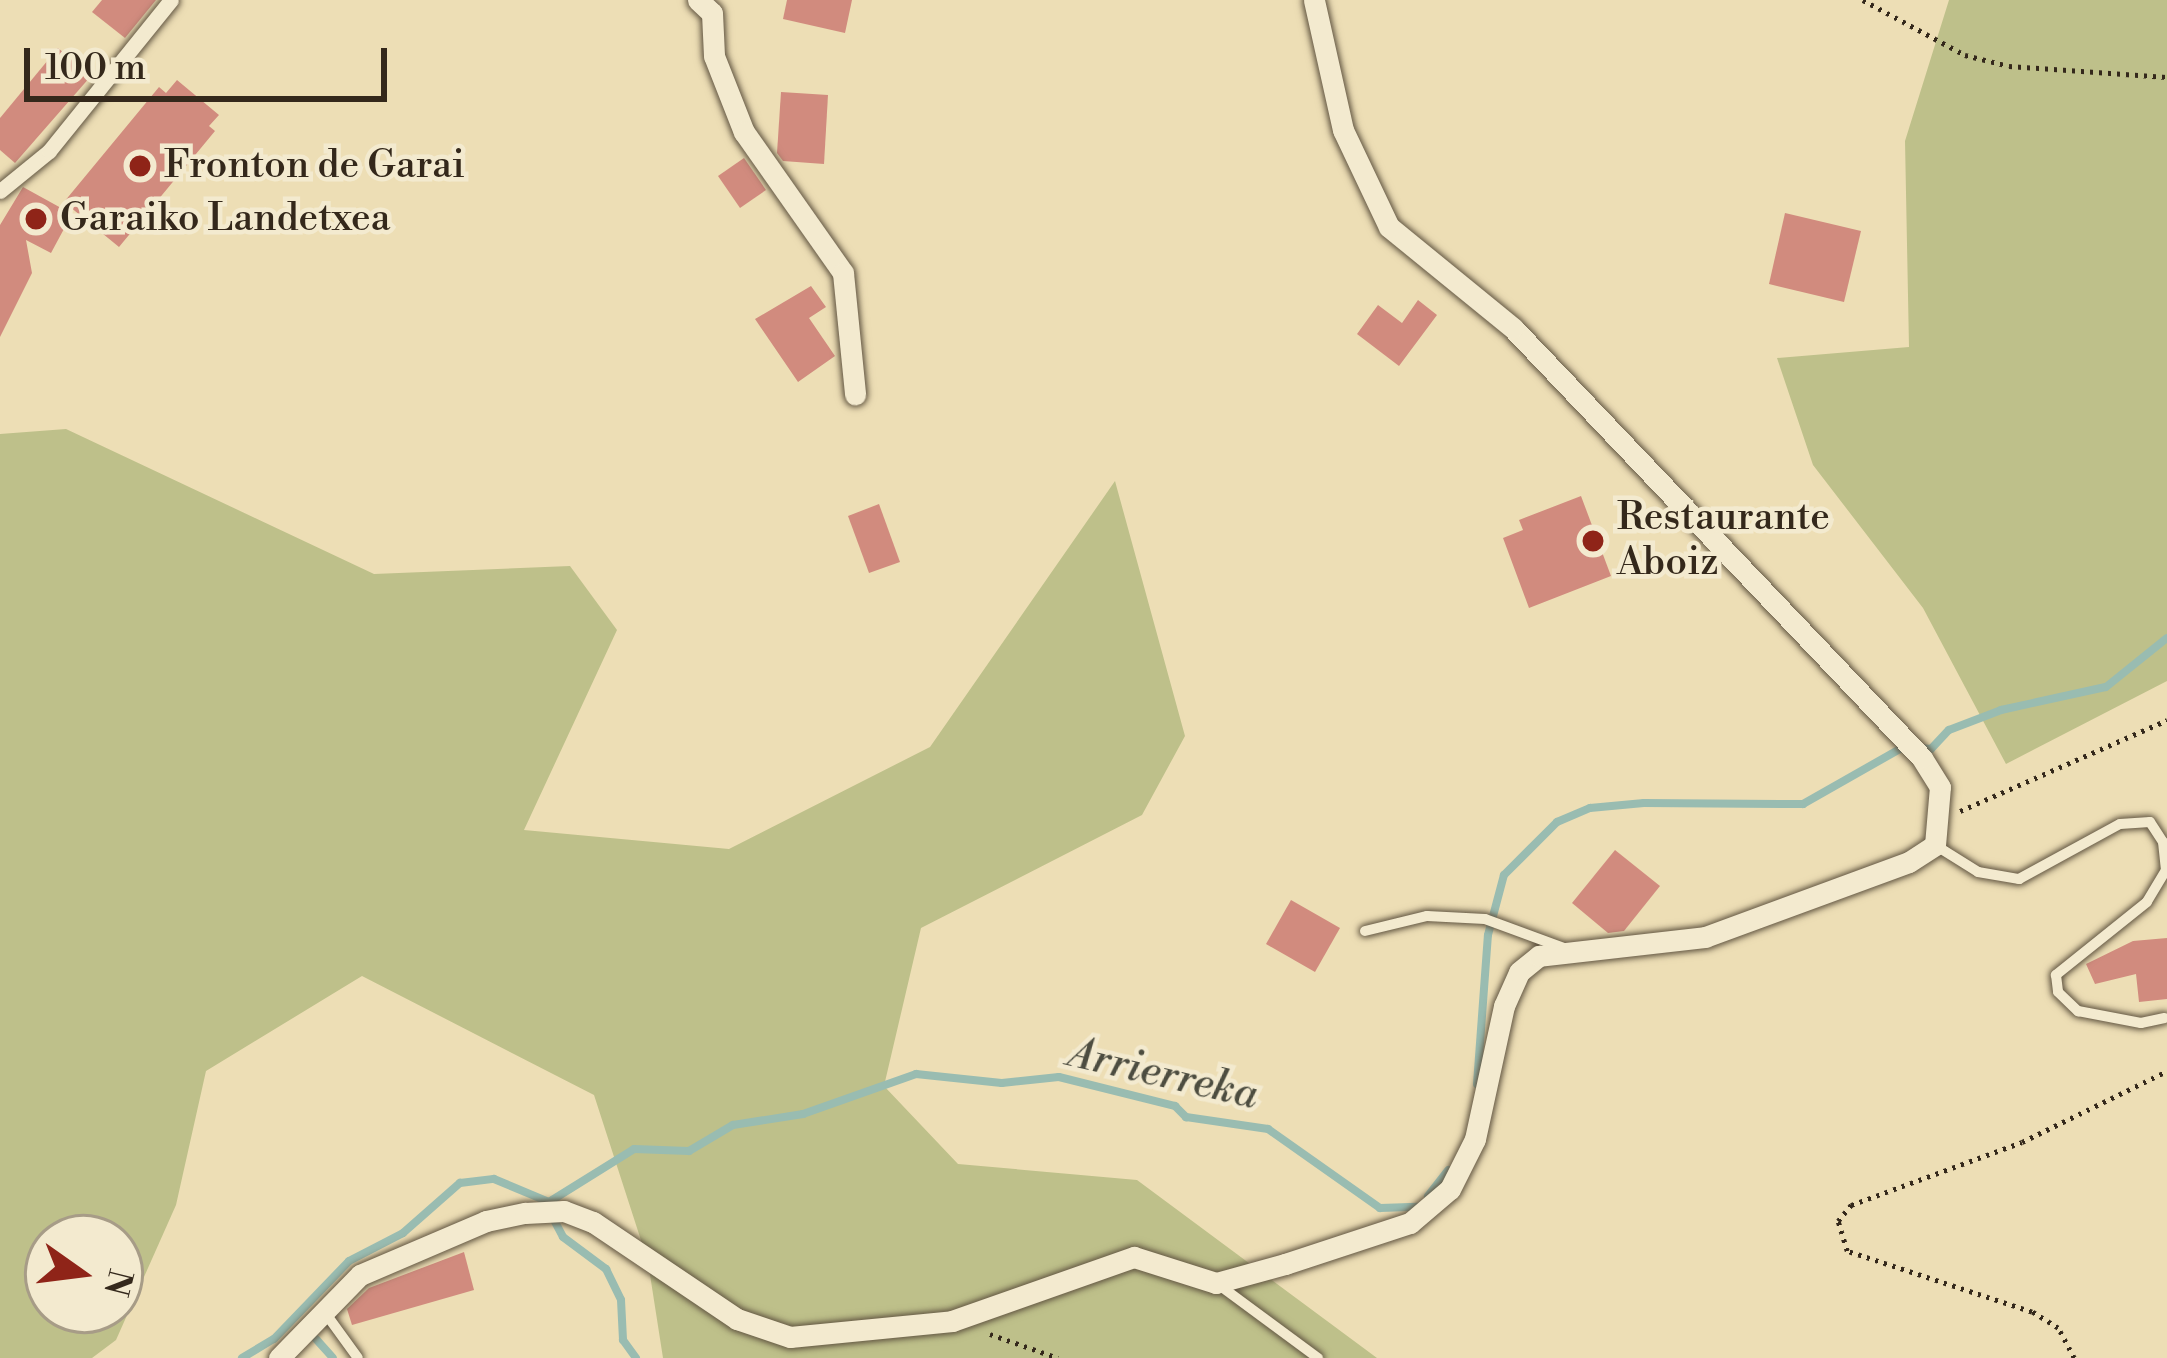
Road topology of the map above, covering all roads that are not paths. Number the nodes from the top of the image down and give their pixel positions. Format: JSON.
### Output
{"nodes":[{"id":1,"x":171,"y":0,"type":"edge"},
{"id":2,"x":698,"y":0,"type":"edge"},
{"id":3,"x":1315,"y":0,"type":"edge"},
{"id":4,"x":0,"y":191,"type":"edge"},
{"id":5,"x":856,"y":394,"type":"dead end"},
{"id":6,"x":1935,"y":845,"type":"junction"},
{"id":7,"x":1364,"y":932,"type":"dead end"},
{"id":8,"x":1566,"y":948,"type":"junction"},
{"id":9,"x":2164,"y":1018,"type":"edge"},
{"id":10,"x":1216,"y":1282,"type":"junction"},
{"id":11,"x":326,"y":1314,"type":"junction"},
{"id":12,"x":279,"y":1358,"type":"edge"},
{"id":13,"x":358,"y":1358,"type":"edge"},
{"id":14,"x":1318,"y":1358,"type":"edge"}],
"edges":[{"from":1,"to":4,"type":"street"},
{"from":2,"to":5,"type":"street"},
{"from":3,"to":6,"type":"street"},
{"from":6,"to":8,"type":"street"},
{"from":6,"to":9,"type":"lane"},
{"from":7,"to":8,"type":"lane"},
{"from":8,"to":10,"type":"street"},
{"from":10,"to":11,"type":"street"},
{"from":10,"to":14,"type":"lane"},
{"from":11,"to":12,"type":"street"},
{"from":11,"to":13,"type":"lane"}]}
